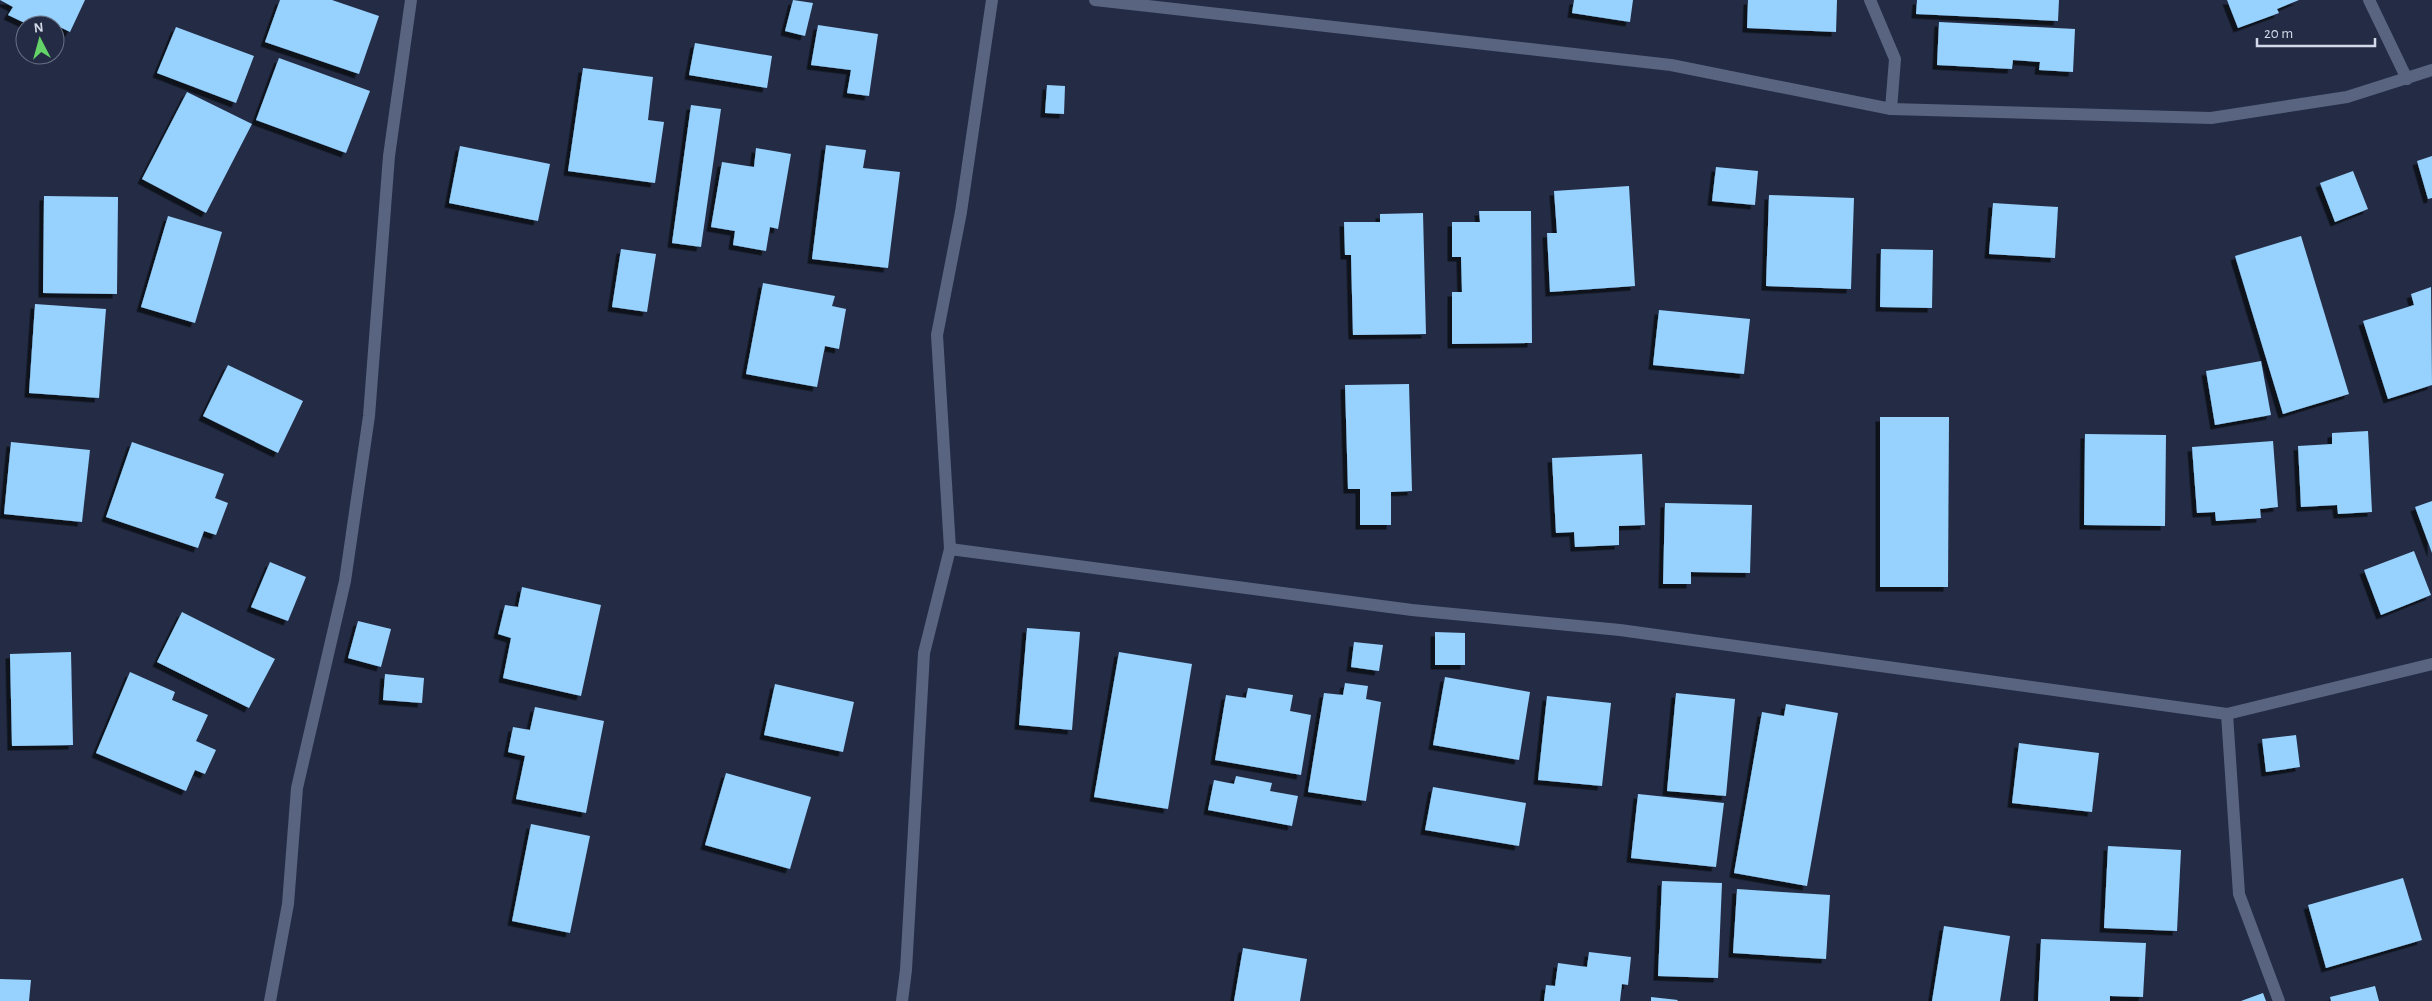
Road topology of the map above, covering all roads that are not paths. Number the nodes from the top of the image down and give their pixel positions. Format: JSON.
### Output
{"nodes":[{"id":1,"x":411,"y":0,"type":"edge"},
{"id":2,"x":992,"y":0,"type":"edge"},
{"id":3,"x":1095,"y":0,"type":"edge"},
{"id":4,"x":1870,"y":0,"type":"edge"},
{"id":5,"x":2370,"y":0,"type":"edge"},
{"id":6,"x":2432,"y":70,"type":"edge"},
{"id":7,"x":2407,"y":79,"type":"junction"},
{"id":8,"x":1891,"y":109,"type":"junction"},
{"id":9,"x":950,"y":549,"type":"junction"},
{"id":10,"x":2432,"y":664,"type":"edge"},
{"id":11,"x":2227,"y":714,"type":"junction"},
{"id":12,"x":270,"y":1001,"type":"edge"},
{"id":13,"x":902,"y":1001,"type":"edge"},
{"id":14,"x":2279,"y":1001,"type":"edge"}],
"edges":[{"from":1,"to":12,"type":"street"},
{"from":2,"to":9,"type":"street"},
{"from":3,"to":8,"type":"street"},
{"from":4,"to":8,"type":"street"},
{"from":5,"to":7,"type":"street"},
{"from":6,"to":7,"type":"street"},
{"from":7,"to":8,"type":"street"},
{"from":9,"to":11,"type":"street"},
{"from":9,"to":13,"type":"street"},
{"from":10,"to":11,"type":"street"},
{"from":11,"to":14,"type":"street"}]}
